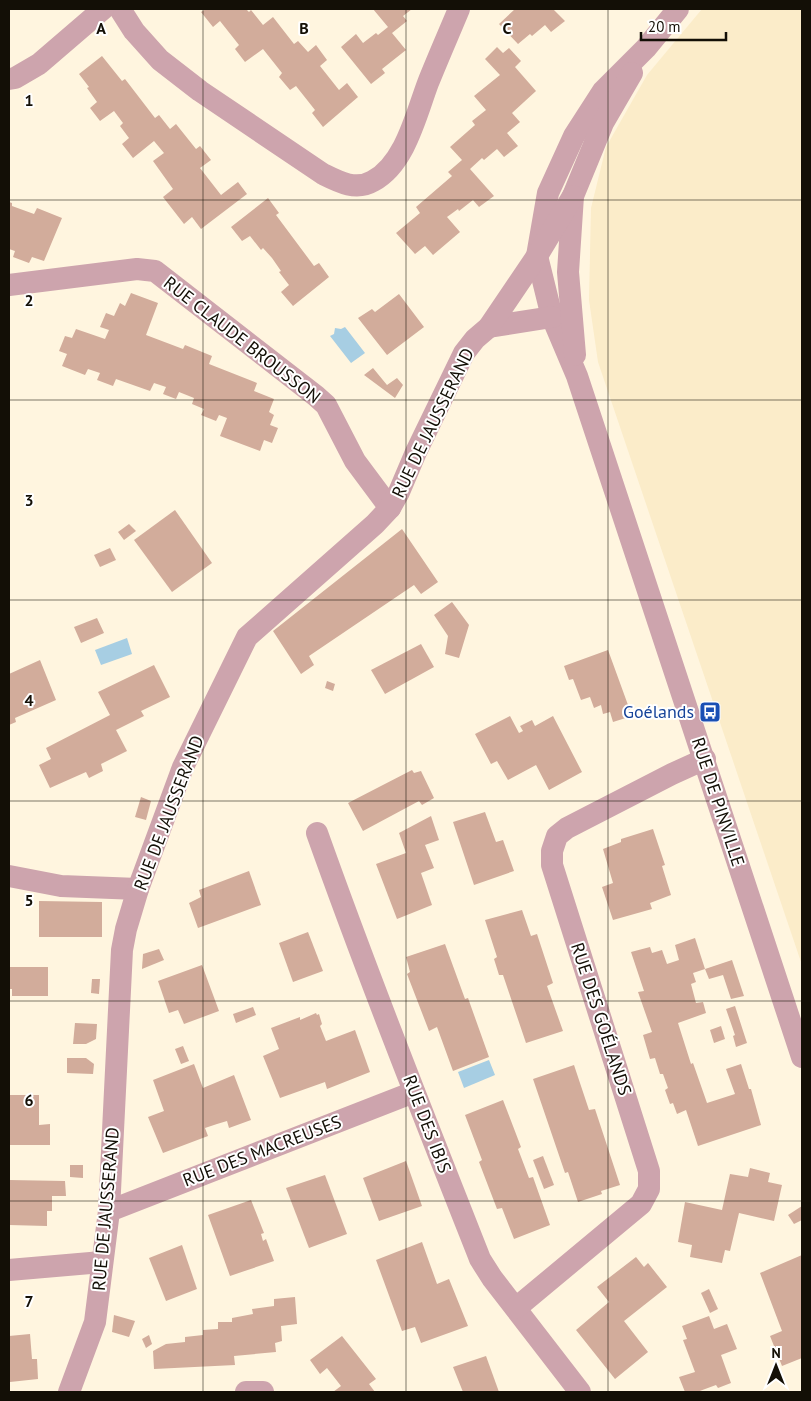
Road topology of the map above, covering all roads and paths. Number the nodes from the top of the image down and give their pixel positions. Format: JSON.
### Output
{"nodes":[{"id":1,"x":103,"y":9,"type":"edge"},
{"id":2,"x":120,"y":9,"type":"edge"},
{"id":3,"x":459,"y":9,"type":"edge"},
{"id":4,"x":678,"y":9,"type":"edge"},
{"id":5,"x":646,"y":48,"type":"junction"},
{"id":6,"x":9,"y":79,"type":"edge"},
{"id":7,"x":572,"y":196,"type":"junction"},
{"id":8,"x":537,"y":256,"type":"junction"},
{"id":9,"x":9,"y":286,"type":"edge"},
{"id":10,"x":552,"y":317,"type":"junction"},
{"id":11,"x":489,"y":326,"type":"junction"},
{"id":12,"x":577,"y":376,"type":"junction"},
{"id":13,"x":390,"y":508,"type":"junction"},
{"id":14,"x":705,"y":759,"type":"junction"},
{"id":15,"x":317,"y":833,"type":"dead end"},
{"id":16,"x":9,"y":876,"type":"edge"},
{"id":17,"x":138,"y":889,"type":"junction"},
{"id":18,"x":802,"y":1058,"type":"edge"},
{"id":19,"x":414,"y":1092,"type":"junction"},
{"id":20,"x":109,"y":1210,"type":"junction"},
{"id":21,"x":102,"y":1262,"type":"junction"},
{"id":22,"x":9,"y":1270,"type":"edge"},
{"id":23,"x":516,"y":1308,"type":"junction"},
{"id":24,"x":69,"y":1392,"type":"edge"},
{"id":25,"x":246,"y":1392,"type":"edge"},
{"id":26,"x":262,"y":1392,"type":"edge"},
{"id":27,"x":580,"y":1392,"type":"edge"}],
"edges":[{"from":1,"to":6,"type":"street"},
{"from":2,"to":3,"type":"street"},
{"from":4,"to":5,"type":"street","name":"RUE DE PINVILLE"},
{"from":5,"to":7,"type":"street","name":"RUE DE PINVILLE"},
{"from":5,"to":8,"type":"street","name":"RUE DE PINVILLE"},
{"from":7,"to":8,"type":"street","name":"RUE DE JAUSSERAND"},
{"from":7,"to":12,"type":"street","name":"RUE DE PINVILLE"},
{"from":8,"to":10,"type":"street","name":"RUE DE PINVILLE"},
{"from":8,"to":11,"type":"street","name":"RUE DE JAUSSERAND"},
{"from":9,"to":13,"type":"street","name":"RUE CLAUDE BROUSSON"},
{"from":10,"to":11,"type":"street"},
{"from":10,"to":12,"type":"street","name":"RUE DE PINVILLE"},
{"from":11,"to":13,"type":"street","name":"RUE DE JAUSSERAND"},
{"from":12,"to":14,"type":"street","name":"RUE DE PINVILLE"},
{"from":13,"to":17,"type":"street","name":"RUE DE JAUSSERAND"},
{"from":14,"to":18,"type":"street","name":"RUE DE PINVILLE"},
{"from":14,"to":23,"type":"street","name":"RUE DES GOÉLANDS"},
{"from":15,"to":19,"type":"street","name":"RUE DES IBIS"},
{"from":16,"to":17,"type":"street"},
{"from":17,"to":20,"type":"street","name":"RUE DE JAUSSERAND"},
{"from":19,"to":20,"type":"street","name":"RUE DES MACREUSES"},
{"from":19,"to":23,"type":"street","name":"RUE DES IBIS"},
{"from":20,"to":21,"type":"street","name":"RUE DE JAUSSERAND"},
{"from":21,"to":22,"type":"street"},
{"from":21,"to":24,"type":"street","name":"RUE DE JAUSSERAND"},
{"from":23,"to":27,"type":"street","name":"RUE DES IBIS"},
{"from":25,"to":26,"type":"street"}]}
